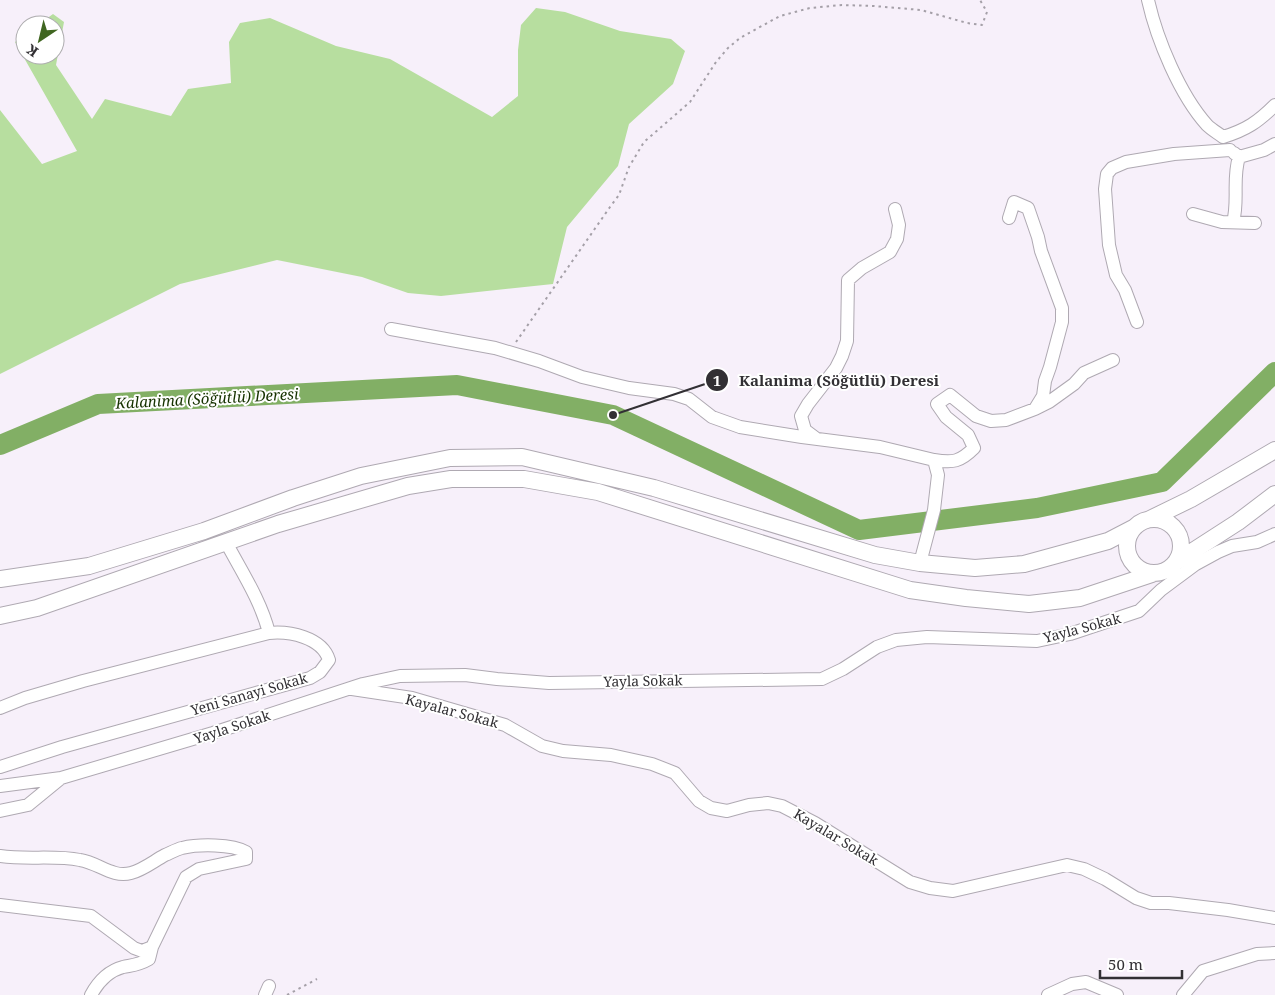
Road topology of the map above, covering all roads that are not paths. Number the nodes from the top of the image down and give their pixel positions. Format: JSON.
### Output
{"nodes":[{"id":1,"x":1148,"y":0,"type":"edge"},
{"id":2,"x":1275,"y":106,"type":"edge"},
{"id":3,"x":1223,"y":137,"type":"junction"},
{"id":4,"x":1275,"y":144,"type":"edge"},
{"id":5,"x":1235,"y":153,"type":"junction"},
{"id":6,"x":895,"y":209,"type":"dead end"},
{"id":7,"x":1192,"y":214,"type":"dead end"},
{"id":8,"x":1010,"y":218,"type":"dead end"},
{"id":9,"x":1233,"y":222,"type":"junction"},
{"id":10,"x":1255,"y":222,"type":"dead end"},
{"id":11,"x":1137,"y":322,"type":"dead end"},
{"id":12,"x":391,"y":329,"type":"dead end"},
{"id":13,"x":1113,"y":360,"type":"dead end"},
{"id":14,"x":1036,"y":409,"type":"junction"},
{"id":15,"x":817,"y":439,"type":"junction"},
{"id":16,"x":1275,"y":450,"type":"edge"},
{"id":17,"x":934,"y":460,"type":"junction"},
{"id":18,"x":1275,"y":494,"type":"edge"},
{"id":19,"x":1150,"y":519,"type":"junction"},
{"id":20,"x":1135,"y":526,"type":"junction"},
{"id":21,"x":1275,"y":534,"type":"edge"},
{"id":22,"x":227,"y":544,"type":"junction"},
{"id":23,"x":920,"y":562,"type":"junction"},
{"id":24,"x":1176,"y":562,"type":"junction"},
{"id":25,"x":1152,"y":574,"type":"junction"},
{"id":26,"x":0,"y":579,"type":"edge"},
{"id":27,"x":0,"y":616,"type":"edge"},
{"id":28,"x":269,"y":633,"type":"junction"},
{"id":29,"x":348,"y":688,"type":"junction"},
{"id":30,"x":0,"y":708,"type":"edge"},
{"id":31,"x":0,"y":766,"type":"edge"},
{"id":32,"x":61,"y":778,"type":"junction"},
{"id":33,"x":0,"y":786,"type":"edge"},
{"id":34,"x":0,"y":811,"type":"edge"},
{"id":35,"x":0,"y":856,"type":"edge"},
{"id":36,"x":0,"y":905,"type":"edge"},
{"id":37,"x":1275,"y":918,"type":"edge"},
{"id":38,"x":152,"y":947,"type":"junction"},
{"id":39,"x":1275,"y":953,"type":"edge"},
{"id":40,"x":91,"y":995,"type":"edge"},
{"id":41,"x":1048,"y":995,"type":"edge"},
{"id":42,"x":1117,"y":995,"type":"edge"},
{"id":43,"x":1183,"y":995,"type":"edge"}],
"edges":[{"from":1,"to":3,"type":"street"},
{"from":2,"to":3,"type":"street"},
{"from":3,"to":5,"type":"street"},
{"from":4,"to":5,"type":"street"},
{"from":5,"to":9,"type":"street"},
{"from":5,"to":11,"type":"street"},
{"from":6,"to":15,"type":"street"},
{"from":7,"to":9,"type":"street"},
{"from":8,"to":14,"type":"street"},
{"from":9,"to":10,"type":"street"},
{"from":12,"to":15,"type":"street"},
{"from":13,"to":14,"type":"street"},
{"from":14,"to":17,"type":"street"},
{"from":15,"to":17,"type":"street"},
{"from":16,"to":19,"type":"main road"},
{"from":17,"to":23,"type":"street"},
{"from":18,"to":24,"type":"main road"},
{"from":19,"to":20,"type":"main road"},
{"from":19,"to":24,"type":"main road"},
{"from":20,"to":23,"type":"main road"},
{"from":20,"to":25,"type":"main road"},
{"from":21,"to":29,"type":"street","name":"Yayla Sokak"},
{"from":22,"to":25,"type":"main road"},
{"from":22,"to":27,"type":"main road"},
{"from":22,"to":28,"type":"street"},
{"from":23,"to":26,"type":"main road"},
{"from":24,"to":25,"type":"main road"},
{"from":28,"to":30,"type":"street","name":"Yeni Sanayi Sokak"},
{"from":28,"to":31,"type":"street","name":"Yeni Sanayi Sokak"},
{"from":29,"to":32,"type":"street","name":"Yayla Sokak"},
{"from":29,"to":37,"type":"street","name":"Kayalar Sokak"},
{"from":32,"to":33,"type":"street"},
{"from":32,"to":34,"type":"street","name":"Yayla Sokak"},
{"from":35,"to":38,"type":"street"},
{"from":36,"to":38,"type":"street"},
{"from":38,"to":40,"type":"street"},
{"from":39,"to":43,"type":"street"},
{"from":41,"to":42,"type":"street"}]}
